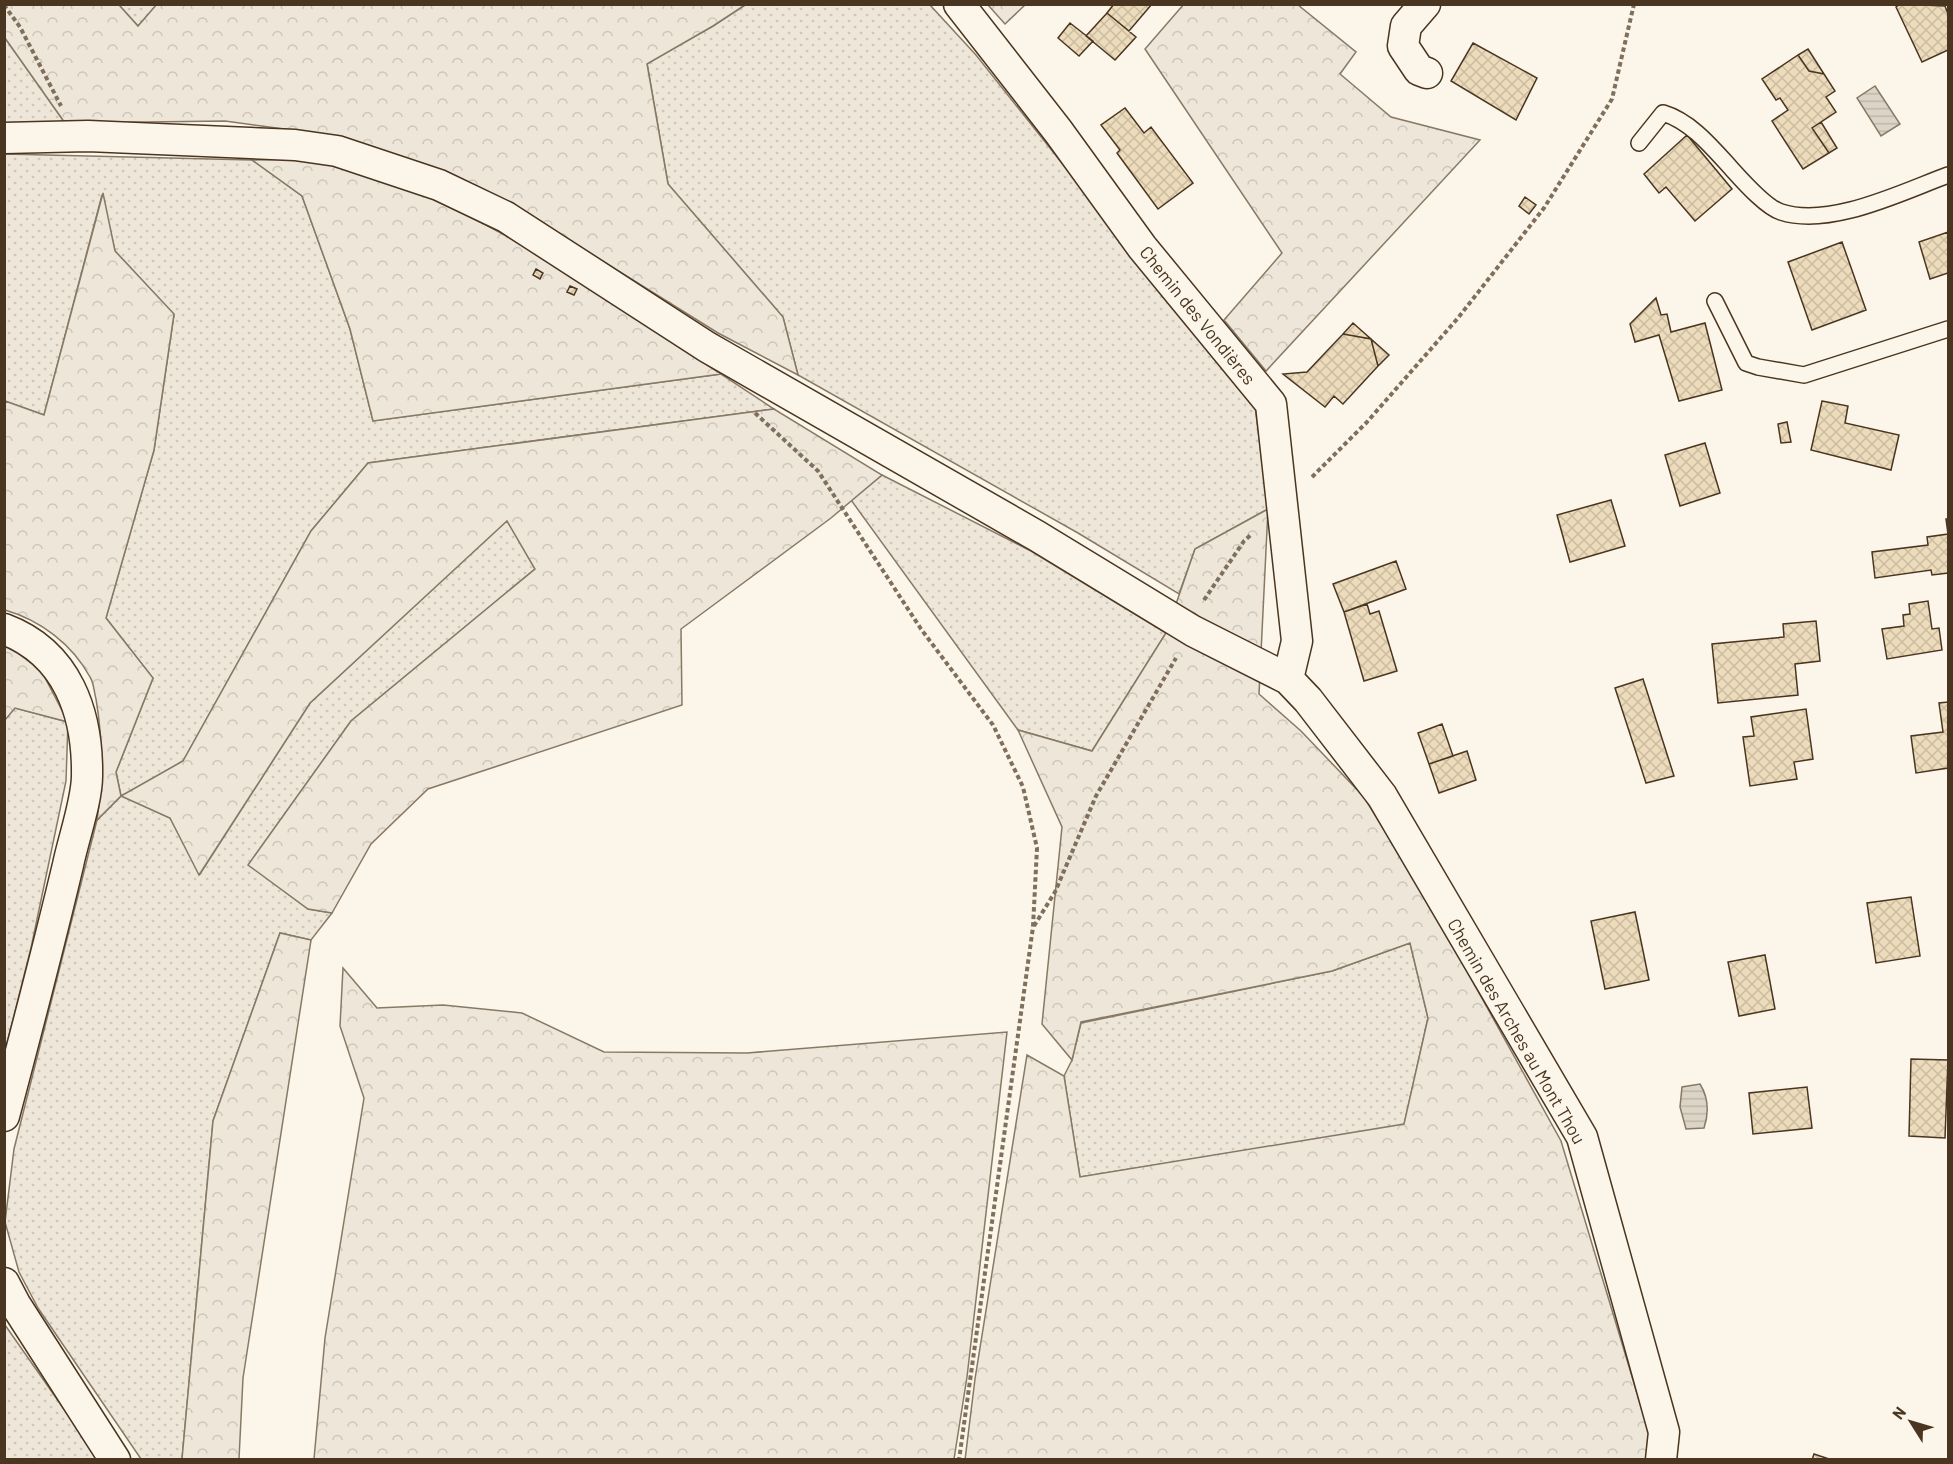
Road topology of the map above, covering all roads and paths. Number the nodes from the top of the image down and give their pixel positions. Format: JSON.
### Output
{"nodes":[{"id":1,"x":958,"y":4,"type":"edge"},
{"id":2,"x":1425,"y":4,"type":"edge"},
{"id":3,"x":1634,"y":4,"type":"edge"},
{"id":4,"x":4,"y":6,"type":"edge"},
{"id":5,"x":1427,"y":73,"type":"dead end"},
{"id":6,"x":76,"y":136,"type":"junction"},
{"id":7,"x":4,"y":138,"type":"edge"},
{"id":8,"x":1639,"y":143,"type":"dead end"},
{"id":9,"x":1948,"y":175,"type":"edge"},
{"id":10,"x":1715,"y":301,"type":"dead end"},
{"id":11,"x":1948,"y":329,"type":"edge"},
{"id":12,"x":749,"y":405,"type":"dead end"},
{"id":13,"x":1283,"y":507,"type":"junction"},
{"id":14,"x":4,"y":629,"type":"edge"},
{"id":15,"x":1193,"y":631,"type":"junction"},
{"id":16,"x":1288,"y":679,"type":"junction"},
{"id":17,"x":1033,"y":927,"type":"junction"},
{"id":18,"x":4,"y":1116,"type":"edge"},
{"id":19,"x":4,"y":1283,"type":"edge"},
{"id":20,"x":116,"y":1460,"type":"edge"},
{"id":21,"x":959,"y":1460,"type":"edge"},
{"id":22,"x":1662,"y":1460,"type":"edge"}],
"edges":[{"from":1,"to":13,"type":"street","name":"Chemin des Vondières"},
{"from":2,"to":5,"type":"street"},
{"from":3,"to":13,"type":"path"},
{"from":4,"to":6,"type":"path"},
{"from":6,"to":7,"type":"street","name":"Chemin des Arches au Mont Thou"},
{"from":6,"to":15,"type":"street","name":"Chemin des Arches au Mont Thou"},
{"from":8,"to":9,"type":"lane"},
{"from":10,"to":11,"type":"lane"},
{"from":12,"to":17,"type":"path"},
{"from":13,"to":15,"type":"path"},
{"from":13,"to":16,"type":"street","name":"Chemin des Vondières"},
{"from":14,"to":18,"type":"street"},
{"from":15,"to":16,"type":"street","name":"Chemin des Arches au Mont Thou"},
{"from":15,"to":17,"type":"path"},
{"from":16,"to":22,"type":"street","name":"Chemin des Arches au Mont Thou"},
{"from":17,"to":21,"type":"path"},
{"from":19,"to":20,"type":"street"}]}
